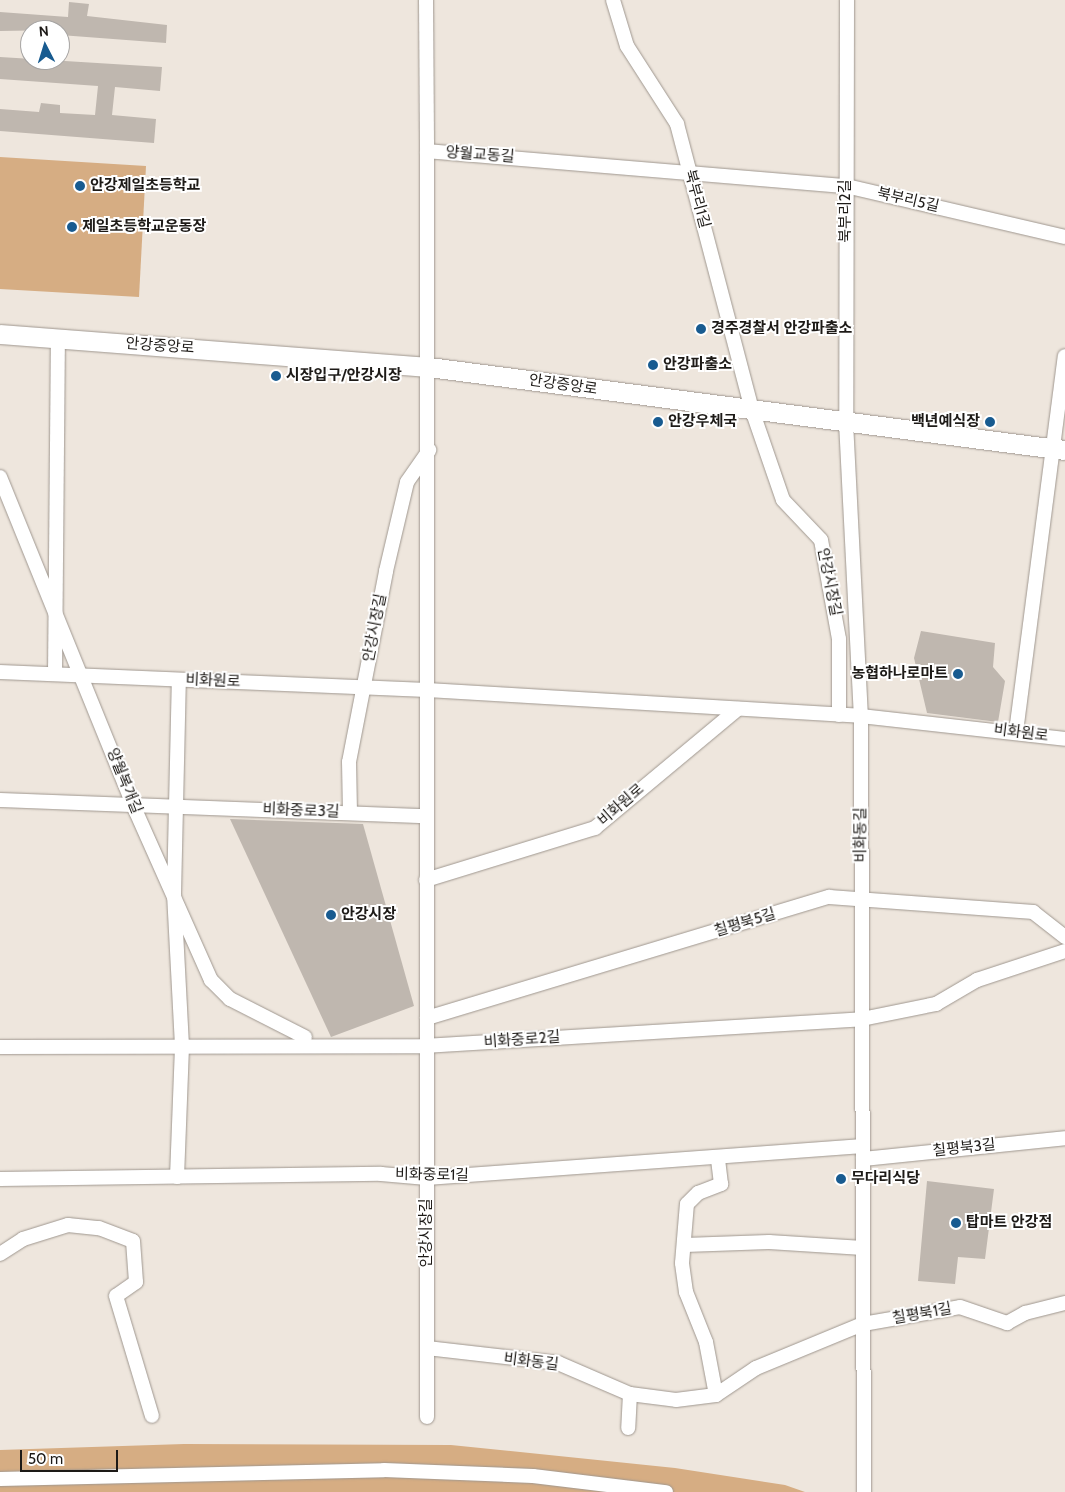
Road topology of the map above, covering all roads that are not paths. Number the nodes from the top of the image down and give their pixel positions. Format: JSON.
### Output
{"nodes":[{"id":1,"x":426,"y":0,"type":"edge"},
{"id":2,"x":614,"y":0,"type":"edge"},
{"id":3,"x":847,"y":0,"type":"edge"},
{"id":4,"x":427,"y":151,"type":"junction"},
{"id":5,"x":690,"y":170,"type":"junction"},
{"id":6,"x":846,"y":186,"type":"junction"},
{"id":7,"x":1065,"y":236,"type":"edge"},
{"id":8,"x":0,"y":334,"type":"edge"},
{"id":9,"x":58,"y":339,"type":"junction"},
{"id":10,"x":1065,"y":356,"type":"edge"},
{"id":11,"x":429,"y":367,"type":"junction"},
{"id":12,"x":752,"y":410,"type":"junction"},
{"id":13,"x":846,"y":422,"type":"junction"},
{"id":14,"x":1060,"y":449,"type":"edge"},
{"id":15,"x":428,"y":450,"type":"junction"},
{"id":16,"x":0,"y":477,"type":"edge"},
{"id":17,"x":55,"y":618,"type":"junction"},
{"id":18,"x":0,"y":672,"type":"edge"},
{"id":19,"x":55,"y":674,"type":"junction"},
{"id":20,"x":81,"y":676,"type":"junction"},
{"id":21,"x":179,"y":680,"type":"junction"},
{"id":22,"x":364,"y":688,"type":"junction"},
{"id":23,"x":426,"y":690,"type":"junction"},
{"id":24,"x":738,"y":709,"type":"junction"},
{"id":25,"x":839,"y":715,"type":"junction"},
{"id":26,"x":861,"y":716,"type":"junction"},
{"id":27,"x":1016,"y":732,"type":"junction"},
{"id":28,"x":1065,"y":739,"type":"edge"},
{"id":29,"x":0,"y":800,"type":"edge"},
{"id":30,"x":133,"y":805,"type":"junction"},
{"id":31,"x":177,"y":807,"type":"junction"},
{"id":32,"x":350,"y":813,"type":"junction"},
{"id":33,"x":425,"y":816,"type":"junction"},
{"id":34,"x":426,"y":880,"type":"junction"},
{"id":35,"x":174,"y":894,"type":"junction"},
{"id":36,"x":862,"y":897,"type":"junction"},
{"id":37,"x":1065,"y":937,"type":"edge"},
{"id":38,"x":1065,"y":951,"type":"edge"},
{"id":39,"x":427,"y":1018,"type":"junction"},
{"id":40,"x":862,"y":1019,"type":"junction"},
{"id":41,"x":305,"y":1037,"type":"dead end"},
{"id":42,"x":182,"y":1046,"type":"junction"},
{"id":43,"x":424,"y":1046,"type":"junction"},
{"id":44,"x":0,"y":1047,"type":"edge"},
{"id":45,"x":1065,"y":1138,"type":"edge"},
{"id":46,"x":863,"y":1152,"type":"junction"},
{"id":47,"x":718,"y":1159,"type":"junction"},
{"id":48,"x":177,"y":1178,"type":"junction"},
{"id":49,"x":427,"y":1178,"type":"junction"},
{"id":50,"x":0,"y":1180,"type":"edge"},
{"id":51,"x":685,"y":1245,"type":"junction"},
{"id":52,"x":863,"y":1248,"type":"junction"},
{"id":53,"x":0,"y":1254,"type":"edge"},
{"id":54,"x":1065,"y":1303,"type":"edge"},
{"id":55,"x":863,"y":1324,"type":"junction"},
{"id":56,"x":427,"y":1348,"type":"junction"},
{"id":57,"x":630,"y":1394,"type":"junction"},
{"id":58,"x":716,"y":1395,"type":"junction"},
{"id":59,"x":152,"y":1416,"type":"dead end"},
{"id":60,"x":427,"y":1417,"type":"dead end"},
{"id":61,"x":628,"y":1428,"type":"dead end"},
{"id":62,"x":0,"y":1479,"type":"edge"},
{"id":63,"x":865,"y":1489,"type":"edge"},
{"id":64,"x":666,"y":1492,"type":"edge"}],
"edges":[{"from":1,"to":4,"type":"street"},
{"from":2,"to":5,"type":"street","name":"북부리1길"},
{"from":3,"to":6,"type":"street","name":"북부리2길"},
{"from":4,"to":5,"type":"street","name":"양월교동길"},
{"from":4,"to":11,"type":"street","name":"양월교동길"},
{"from":5,"to":6,"type":"street","name":"북부리5길"},
{"from":5,"to":12,"type":"street","name":"북부리1길"},
{"from":6,"to":7,"type":"street","name":"북부리5길"},
{"from":6,"to":13,"type":"street","name":"북부리2길"},
{"from":8,"to":9,"type":"main road","name":"안강중앙로"},
{"from":9,"to":11,"type":"main road","name":"안강중앙로"},
{"from":9,"to":17,"type":"street"},
{"from":10,"to":14,"type":"street"},
{"from":11,"to":12,"type":"main road","name":"안강중앙로"},
{"from":11,"to":15,"type":"street"},
{"from":12,"to":13,"type":"main road","name":"안강중앙로"},
{"from":12,"to":25,"type":"street","name":"안강시장길"},
{"from":13,"to":14,"type":"main road","name":"안강중앙로"},
{"from":13,"to":26,"type":"street","name":"비화동길"},
{"from":14,"to":27,"type":"street"},
{"from":15,"to":22,"type":"street","name":"안강시장길"},
{"from":15,"to":23,"type":"street"},
{"from":16,"to":17,"type":"street","name":"양월복개길"},
{"from":17,"to":19,"type":"street"},
{"from":17,"to":20,"type":"street","name":"양월복개길"},
{"from":18,"to":19,"type":"street","name":"비화원로"},
{"from":19,"to":20,"type":"street","name":"비화원로"},
{"from":20,"to":21,"type":"street","name":"비화원로"},
{"from":20,"to":30,"type":"street","name":"양월복개길"},
{"from":21,"to":22,"type":"street","name":"비화원로"},
{"from":21,"to":31,"type":"street"},
{"from":22,"to":23,"type":"street","name":"비화원로"},
{"from":22,"to":32,"type":"street","name":"안강시장길"},
{"from":23,"to":24,"type":"street","name":"비화원로"},
{"from":23,"to":33,"type":"street"},
{"from":24,"to":25,"type":"street","name":"비화원로"},
{"from":24,"to":34,"type":"street","name":"비화원로"},
{"from":25,"to":26,"type":"street","name":"비화원로"},
{"from":26,"to":27,"type":"street","name":"비화원로"},
{"from":26,"to":36,"type":"street","name":"비화동길"},
{"from":27,"to":28,"type":"street","name":"비화원로"},
{"from":29,"to":30,"type":"street","name":"비화중로3길"},
{"from":30,"to":31,"type":"street","name":"비화중로3길"},
{"from":30,"to":35,"type":"street","name":"양월복개길"},
{"from":31,"to":32,"type":"street","name":"비화중로3길"},
{"from":31,"to":35,"type":"street"},
{"from":32,"to":33,"type":"street","name":"비화중로3길"},
{"from":33,"to":34,"type":"street"},
{"from":34,"to":39,"type":"street"},
{"from":35,"to":41,"type":"street","name":"양월복개길"},
{"from":35,"to":42,"type":"street"},
{"from":36,"to":37,"type":"street","name":"칠평북5길"},
{"from":36,"to":39,"type":"street","name":"칠평북5길"},
{"from":36,"to":40,"type":"street","name":"비화동길"},
{"from":38,"to":40,"type":"street"},
{"from":39,"to":43,"type":"street","name":"안강시장길"},
{"from":40,"to":43,"type":"street","name":"비화중로2길"},
{"from":40,"to":46,"type":"street","name":"비화동길"},
{"from":42,"to":43,"type":"street","name":"비화중로2길"},
{"from":42,"to":44,"type":"street","name":"비화중로2길"},
{"from":42,"to":48,"type":"street"},
{"from":43,"to":49,"type":"street","name":"안강시장길"},
{"from":45,"to":46,"type":"street","name":"칠평북3길"},
{"from":46,"to":47,"type":"street","name":"비화중로1길"},
{"from":46,"to":52,"type":"street","name":"비화동길"},
{"from":47,"to":49,"type":"street","name":"비화중로1길"},
{"from":47,"to":51,"type":"street"},
{"from":48,"to":49,"type":"street","name":"비화중로1길"},
{"from":48,"to":50,"type":"street","name":"비화중로1길"},
{"from":49,"to":56,"type":"street","name":"안강시장길"},
{"from":51,"to":52,"type":"street"},
{"from":51,"to":58,"type":"street"},
{"from":52,"to":55,"type":"street","name":"비화동길"},
{"from":53,"to":59,"type":"street"},
{"from":54,"to":55,"type":"street","name":"칠평북1길"},
{"from":55,"to":58,"type":"street","name":"비화동길"},
{"from":55,"to":63,"type":"street","name":"비화동길"},
{"from":56,"to":57,"type":"street","name":"비화동길"},
{"from":56,"to":60,"type":"street","name":"안강시장길"},
{"from":57,"to":58,"type":"street","name":"비화동길"},
{"from":57,"to":61,"type":"street"},
{"from":62,"to":64,"type":"street"}]}
